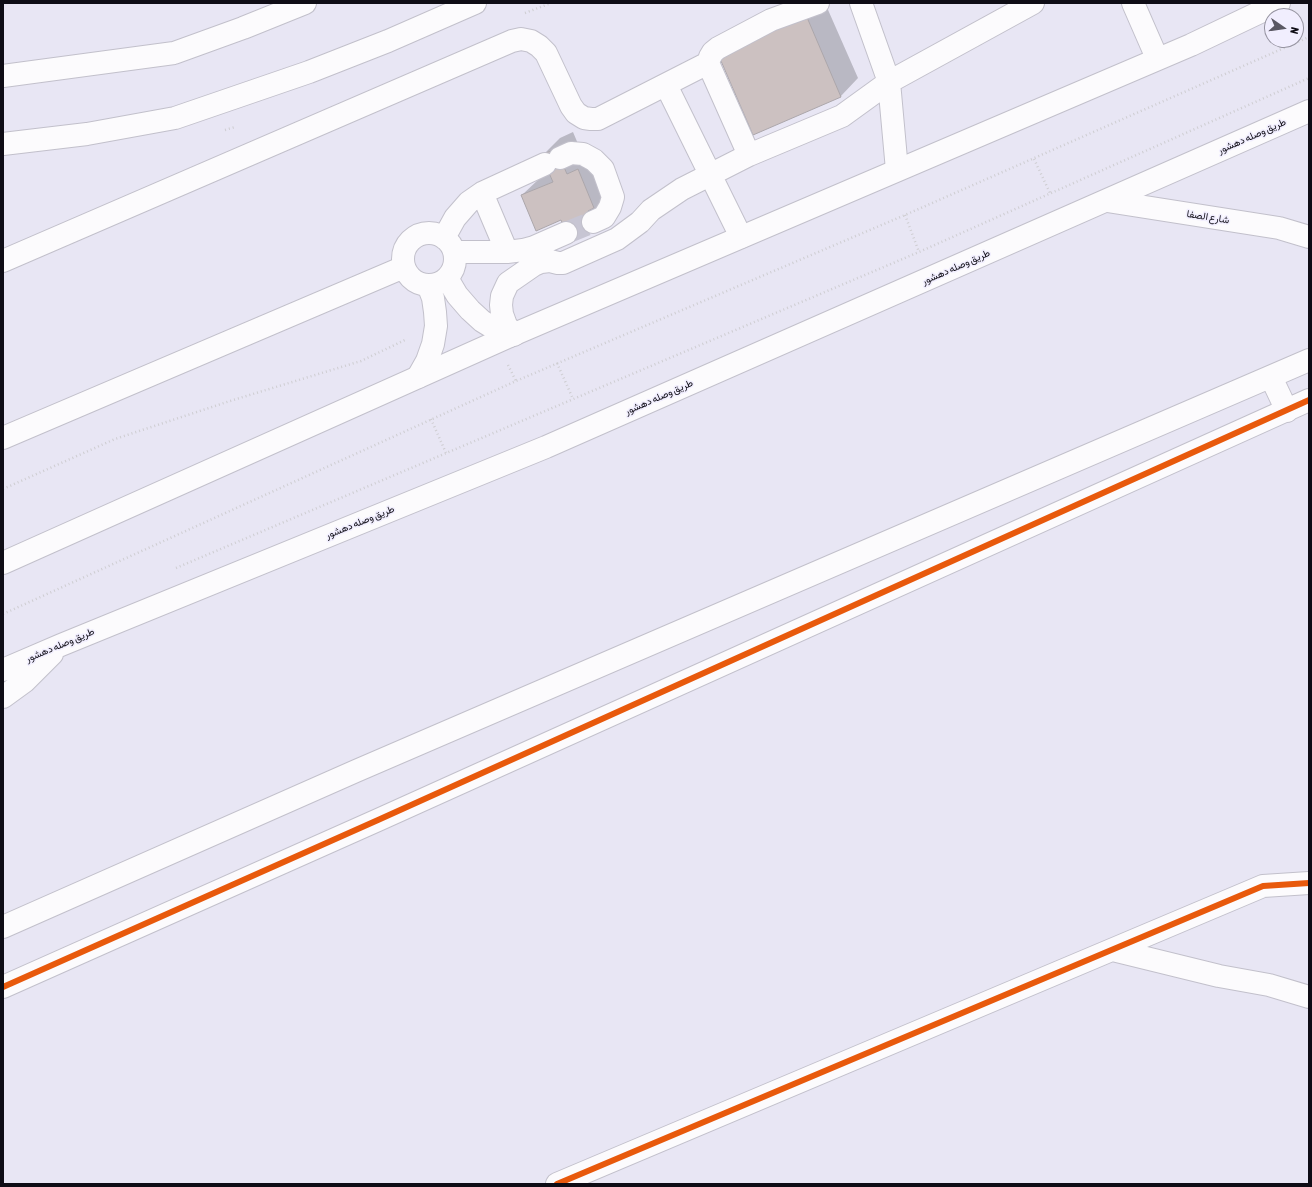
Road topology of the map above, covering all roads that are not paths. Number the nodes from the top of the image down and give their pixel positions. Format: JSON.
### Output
{"nodes":[{"id":1,"x":262,"y":3,"type":"edge"},
{"id":2,"x":305,"y":3,"type":"edge"},
{"id":3,"x":475,"y":3,"type":"edge"},
{"id":4,"x":818,"y":3,"type":"edge"},
{"id":5,"x":861,"y":3,"type":"edge"},
{"id":6,"x":1033,"y":3,"type":"edge"},
{"id":7,"x":1036,"y":3,"type":"edge"},
{"id":8,"x":1047,"y":3,"type":"edge"},
{"id":9,"x":1133,"y":3,"type":"edge"},
{"id":10,"x":1279,"y":3,"type":"edge"},
{"id":11,"x":243,"y":28,"type":"junction"},
{"id":12,"x":1157,"y":58,"type":"junction"},
{"id":13,"x":708,"y":64,"type":"junction"},
{"id":14,"x":3,"y":76,"type":"edge"},
{"id":15,"x":889,"y":82,"type":"junction"},
{"id":16,"x":666,"y":85,"type":"junction"},
{"id":17,"x":1309,"y":111,"type":"edge"},
{"id":18,"x":3,"y":144,"type":"edge"},
{"id":19,"x":749,"y":155,"type":"junction"},
{"id":20,"x":897,"y":170,"type":"junction"},
{"id":21,"x":710,"y":174,"type":"junction"},
{"id":22,"x":482,"y":193,"type":"junction"},
{"id":23,"x":1107,"y":201,"type":"junction"},
{"id":24,"x":593,"y":222,"type":"tunnel mouth"},
{"id":25,"x":566,"y":233,"type":"tunnel mouth"},
{"id":26,"x":741,"y":237,"type":"junction"},
{"id":27,"x":1309,"y":237,"type":"edge"},
{"id":28,"x":449,"y":245,"type":"junction"},
{"id":29,"x":507,"y":252,"type":"junction"},
{"id":30,"x":3,"y":261,"type":"edge"},
{"id":31,"x":404,"y":267,"type":"junction"},
{"id":32,"x":438,"y":282,"type":"junction"},
{"id":33,"x":512,"y":336,"type":"junction"},
{"id":34,"x":1309,"y":360,"type":"edge"},
{"id":35,"x":418,"y":377,"type":"junction"},
{"id":36,"x":1271,"y":377,"type":"junction"},
{"id":37,"x":1309,"y":400,"type":"edge"},
{"id":38,"x":1287,"y":410,"type":"junction"},
{"id":39,"x":3,"y":438,"type":"edge"},
{"id":40,"x":38,"y":547,"type":"junction"},
{"id":41,"x":3,"y":556,"type":"edge"},
{"id":42,"x":3,"y":563,"type":"edge"},
{"id":43,"x":61,"y":645,"type":"junction"},
{"id":44,"x":3,"y":670,"type":"edge"},
{"id":45,"x":3,"y":697,"type":"edge"},
{"id":46,"x":1309,"y":883,"type":"edge"},
{"id":47,"x":3,"y":927,"type":"edge"},
{"id":48,"x":1113,"y":950,"type":"junction"},
{"id":49,"x":3,"y":987,"type":"edge"},
{"id":50,"x":1309,"y":997,"type":"edge"},
{"id":51,"x":557,"y":1184,"type":"edge"}],
"edges":[{"from":1,"to":11,"type":"street"},
{"from":2,"to":11,"type":"street"},
{"from":3,"to":18,"type":"street"},
{"from":4,"to":13,"type":"street"},
{"from":5,"to":15,"type":"street"},
{"from":6,"to":15,"type":"street"},
{"from":7,"to":8,"type":"street"},
{"from":9,"to":12,"type":"street"},
{"from":10,"to":12,"type":"street"},
{"from":11,"to":14,"type":"street"},
{"from":12,"to":20,"type":"street"},
{"from":13,"to":16,"type":"street"},
{"from":13,"to":19,"type":"street"},
{"from":15,"to":19,"type":"street"},
{"from":15,"to":20,"type":"street"},
{"from":16,"to":21,"type":"street"},
{"from":16,"to":30,"type":"street"},
{"from":17,"to":23,"type":"street","name":"طريق وصله دهشور"},
{"from":19,"to":21,"type":"street"},
{"from":20,"to":26,"type":"street"},
{"from":21,"to":26,"type":"street"},
{"from":21,"to":33,"type":"street"},
{"from":22,"to":24,"type":"street"},
{"from":22,"to":28,"type":"street"},
{"from":22,"to":29,"type":"street"},
{"from":23,"to":27,"type":"street","name":"شارع الصفا"},
{"from":23,"to":43,"type":"street","name":"طريق وصله دهشور"},
{"from":25,"to":29,"type":"street"},
{"from":26,"to":33,"type":"street"},
{"from":28,"to":29,"type":"street"},
{"from":28,"to":31,"type":"street"},
{"from":28,"to":32,"type":"street"},
{"from":31,"to":32,"type":"street"},
{"from":31,"to":39,"type":"street"},
{"from":32,"to":33,"type":"street"},
{"from":32,"to":35,"type":"street"},
{"from":33,"to":35,"type":"street"},
{"from":34,"to":36,"type":"street"},
{"from":35,"to":40,"type":"street"},
{"from":36,"to":38,"type":"street"},
{"from":36,"to":47,"type":"street"},
{"from":37,"to":38,"type":"street"},
{"from":38,"to":49,"type":"street"},
{"from":40,"to":41,"type":"street"},
{"from":40,"to":42,"type":"street"},
{"from":43,"to":44,"type":"street","name":"طريق وصله دهشور"},
{"from":43,"to":45,"type":"street"},
{"from":46,"to":48,"type":"street"},
{"from":48,"to":50,"type":"street"},
{"from":48,"to":51,"type":"street"}]}
